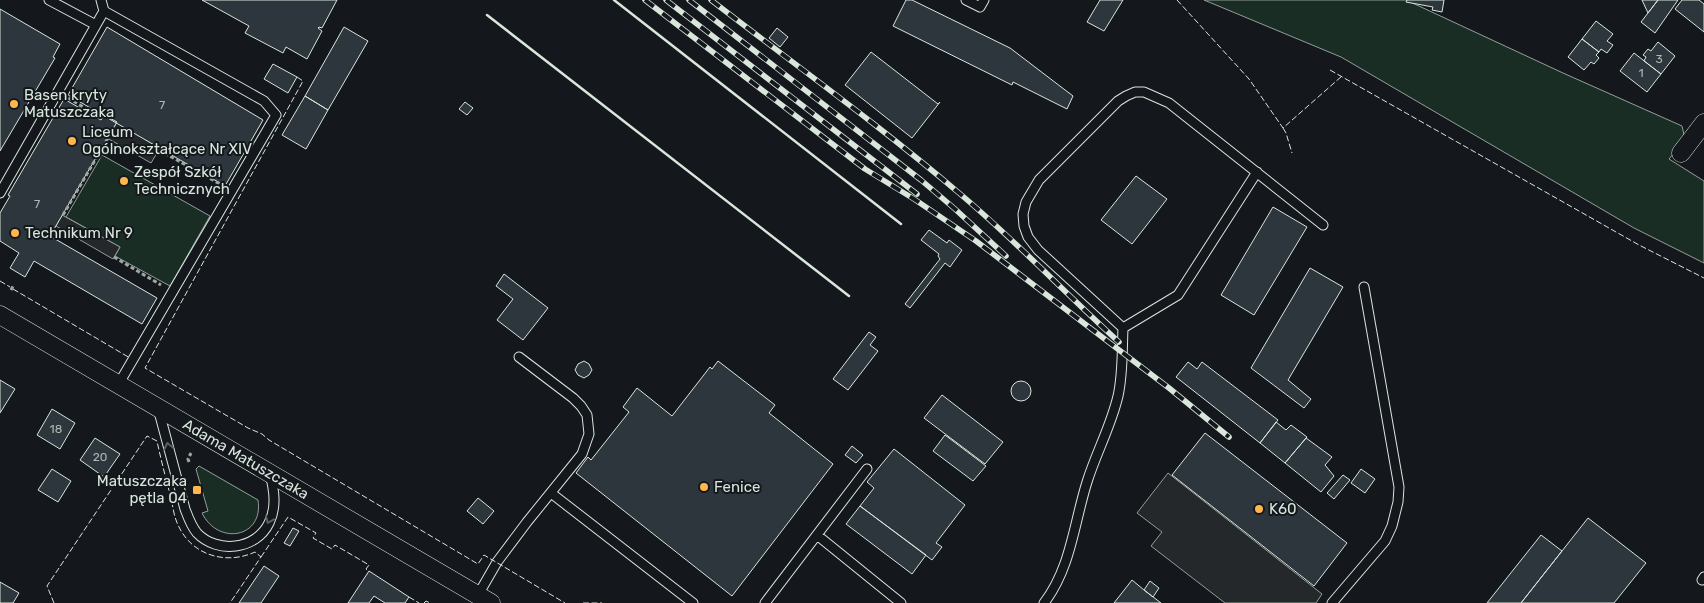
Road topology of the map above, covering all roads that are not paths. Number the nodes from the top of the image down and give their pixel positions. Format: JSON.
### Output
{"nodes":[{"id":1,"x":49,"y":0,"type":"edge"},
{"id":2,"x":101,"y":0,"type":"edge"},
{"id":3,"x":966,"y":0,"type":"edge"},
{"id":4,"x":984,"y":0,"type":"edge"},
{"id":5,"x":104,"y":11,"type":"junction"},
{"id":6,"x":96,"y":25,"type":"junction"},
{"id":7,"x":1704,"y":124,"type":"edge"},
{"id":8,"x":1681,"y":153,"type":"dead end"},
{"id":9,"x":1257,"y":172,"type":"junction"},
{"id":10,"x":0,"y":193,"type":"edge"},
{"id":11,"x":1323,"y":225,"type":"dead end"},
{"id":12,"x":1364,"y":287,"type":"dead end"},
{"id":13,"x":0,"y":315,"type":"edge"},
{"id":14,"x":1123,"y":328,"type":"junction"},
{"id":15,"x":519,"y":357,"type":"dead end"},
{"id":16,"x":118,"y":385,"type":"junction"},
{"id":17,"x":158,"y":408,"type":"junction"},
{"id":18,"x":867,"y":469,"type":"dead end"},
{"id":19,"x":270,"y":473,"type":"junction"},
{"id":20,"x":551,"y":492,"type":"junction"},
{"id":21,"x":817,"y":535,"type":"junction"},
{"id":22,"x":484,"y":599,"type":"edge"},
{"id":23,"x":693,"y":603,"type":"edge"},
{"id":24,"x":766,"y":603,"type":"edge"},
{"id":25,"x":901,"y":603,"type":"edge"},
{"id":26,"x":1044,"y":603,"type":"edge"},
{"id":27,"x":1332,"y":603,"type":"edge"}],
"edges":[{"from":1,"to":6,"type":"lane"},
{"from":2,"to":5,"type":"lane"},
{"from":3,"to":4,"type":"lane"},
{"from":5,"to":6,"type":"lane"},
{"from":5,"to":16,"type":"lane"},
{"from":6,"to":10,"type":"lane"},
{"from":7,"to":8,"type":"street"},
{"from":9,"to":11,"type":"lane"},
{"from":9,"to":14,"type":"lane"},
{"from":9,"to":14,"type":"lane"},
{"from":12,"to":27,"type":"lane"},
{"from":13,"to":16,"type":"street","name":"Adama Matuszczaka"},
{"from":14,"to":26,"type":"lane"},
{"from":15,"to":20,"type":"lane"},
{"from":16,"to":17,"type":"street","name":"Adama Matuszczaka"},
{"from":17,"to":19,"type":"street","name":"Adama Matuszczaka"},
{"from":19,"to":17,"type":"lane","one_way":true},
{"from":18,"to":21,"type":"lane"},
{"from":19,"to":22,"type":"street","name":"Adama Matuszczaka"},
{"from":20,"to":22,"type":"lane"},
{"from":20,"to":23,"type":"lane"},
{"from":21,"to":24,"type":"lane"},
{"from":21,"to":25,"type":"lane"}]}
